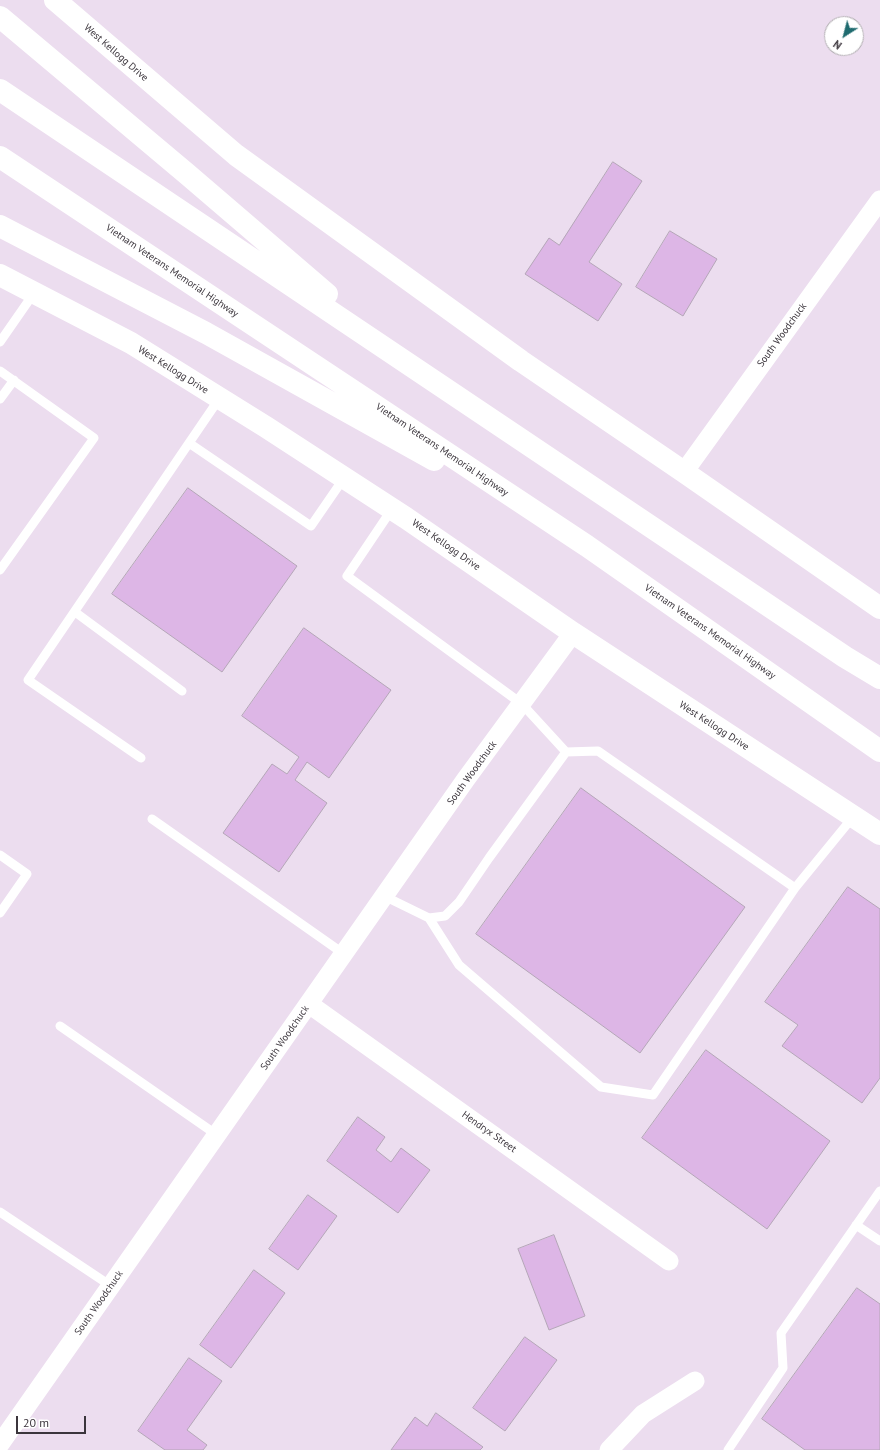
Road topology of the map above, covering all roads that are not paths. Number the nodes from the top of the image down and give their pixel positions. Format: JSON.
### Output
{"nodes":[{"id":1,"x":55,"y":0,"type":"edge"},
{"id":2,"x":0,"y":18,"type":"edge"},
{"id":3,"x":0,"y":90,"type":"edge"},
{"id":4,"x":0,"y":157,"type":"edge"},
{"id":5,"x":880,"y":200,"type":"edge"},
{"id":6,"x":0,"y":226,"type":"edge"},
{"id":7,"x":0,"y":276,"type":"edge"},
{"id":8,"x":34,"y":293,"type":"junction"},
{"id":9,"x":0,"y":342,"type":"edge"},
{"id":10,"x":400,"y":358,"type":"junction"},
{"id":11,"x":0,"y":371,"type":"edge"},
{"id":12,"x":14,"y":380,"type":"junction"},
{"id":13,"x":0,"y":399,"type":"edge"},
{"id":14,"x":219,"y":399,"type":"junction"},
{"id":15,"x":189,"y":443,"type":"junction"},
{"id":16,"x":684,"y":472,"type":"junction"},
{"id":17,"x":344,"y":478,"type":"junction"},
{"id":18,"x":392,"y":509,"type":"junction"},
{"id":19,"x":587,"y":546,"type":"junction"},
{"id":20,"x":0,"y":570,"type":"edge"},
{"id":21,"x":880,"y":608,"type":"edge"},
{"id":22,"x":75,"y":612,"type":"junction"},
{"id":23,"x":573,"y":633,"type":"junction"},
{"id":24,"x":880,"y":678,"type":"edge"},
{"id":25,"x":182,"y":691,"type":"dead end"},
{"id":26,"x":522,"y":704,"type":"junction"},
{"id":27,"x":880,"y":751,"type":"edge"},
{"id":28,"x":566,"y":752,"type":"junction"},
{"id":29,"x":142,"y":758,"type":"dead end"},
{"id":30,"x":853,"y":817,"type":"junction"},
{"id":31,"x":152,"y":819,"type":"dead end"},
{"id":32,"x":880,"y":834,"type":"edge"},
{"id":33,"x":0,"y":855,"type":"edge"},
{"id":34,"x":795,"y":888,"type":"junction"},
{"id":35,"x":384,"y":896,"type":"junction"},
{"id":36,"x":0,"y":913,"type":"edge"},
{"id":37,"x":428,"y":918,"type":"junction"},
{"id":38,"x":344,"y":954,"type":"junction"},
{"id":39,"x":309,"y":1004,"type":"junction"},
{"id":40,"x":60,"y":1026,"type":"dead end"},
{"id":41,"x":217,"y":1135,"type":"junction"},
{"id":42,"x":880,"y":1191,"type":"edge"},
{"id":43,"x":0,"y":1212,"type":"edge"},
{"id":44,"x":856,"y":1224,"type":"junction"},
{"id":45,"x":880,"y":1241,"type":"edge"},
{"id":46,"x":669,"y":1260,"type":"dead end"},
{"id":47,"x":111,"y":1286,"type":"junction"},
{"id":48,"x":695,"y":1381,"type":"dead end"},
{"id":49,"x":0,"y":1444,"type":"edge"},
{"id":50,"x":609,"y":1450,"type":"edge"},
{"id":51,"x":728,"y":1450,"type":"edge"}],
"edges":[{"from":1,"to":16,"type":"main road","name":"West Kellogg Drive"},
{"from":2,"to":10,"type":"main road"},
{"from":3,"to":10,"type":"main road"},
{"from":4,"to":19,"type":"main road","name":"Vietnam Veterans Memorial Highway"},
{"from":5,"to":16,"type":"street","name":"South Woodchuck"},
{"from":6,"to":19,"type":"main road"},
{"from":7,"to":8,"type":"main road","name":"West Kellogg Drive"},
{"from":8,"to":9,"type":"lane"},
{"from":8,"to":14,"type":"main road","name":"West Kellogg Drive"},
{"from":10,"to":24,"type":"main road"},
{"from":11,"to":12,"type":"lane"},
{"from":12,"to":13,"type":"lane"},
{"from":12,"to":20,"type":"lane"},
{"from":14,"to":15,"type":"lane"},
{"from":14,"to":17,"type":"main road","name":"West Kellogg Drive"},
{"from":15,"to":17,"type":"lane"},
{"from":15,"to":22,"type":"lane"},
{"from":16,"to":21,"type":"main road","name":"West Kellogg Drive"},
{"from":17,"to":18,"type":"main road","name":"West Kellogg Drive"},
{"from":18,"to":23,"type":"main road","name":"West Kellogg Drive"},
{"from":18,"to":26,"type":"lane"},
{"from":19,"to":27,"type":"main road","name":"Vietnam Veterans Memorial Highway"},
{"from":22,"to":25,"type":"lane"},
{"from":22,"to":29,"type":"lane"},
{"from":23,"to":26,"type":"street","name":"South Woodchuck"},
{"from":23,"to":30,"type":"main road","name":"West Kellogg Drive"},
{"from":26,"to":28,"type":"lane"},
{"from":26,"to":35,"type":"street","name":"South Woodchuck"},
{"from":28,"to":34,"type":"lane"},
{"from":28,"to":37,"type":"lane"},
{"from":30,"to":32,"type":"main road","name":"West Kellogg Drive"},
{"from":30,"to":34,"type":"lane"},
{"from":31,"to":38,"type":"lane"},
{"from":33,"to":36,"type":"lane"},
{"from":34,"to":37,"type":"lane"},
{"from":35,"to":37,"type":"lane"},
{"from":35,"to":38,"type":"street","name":"South Woodchuck"},
{"from":38,"to":39,"type":"street","name":"South Woodchuck"},
{"from":39,"to":41,"type":"street","name":"South Woodchuck"},
{"from":39,"to":46,"type":"street","name":"Hendryx Street"},
{"from":40,"to":41,"type":"lane"},
{"from":41,"to":47,"type":"street","name":"South Woodchuck"},
{"from":42,"to":44,"type":"lane"},
{"from":43,"to":47,"type":"lane"},
{"from":44,"to":45,"type":"lane"},
{"from":44,"to":51,"type":"lane"},
{"from":47,"to":49,"type":"street","name":"South Woodchuck"},
{"from":48,"to":50,"type":"street"}]}
